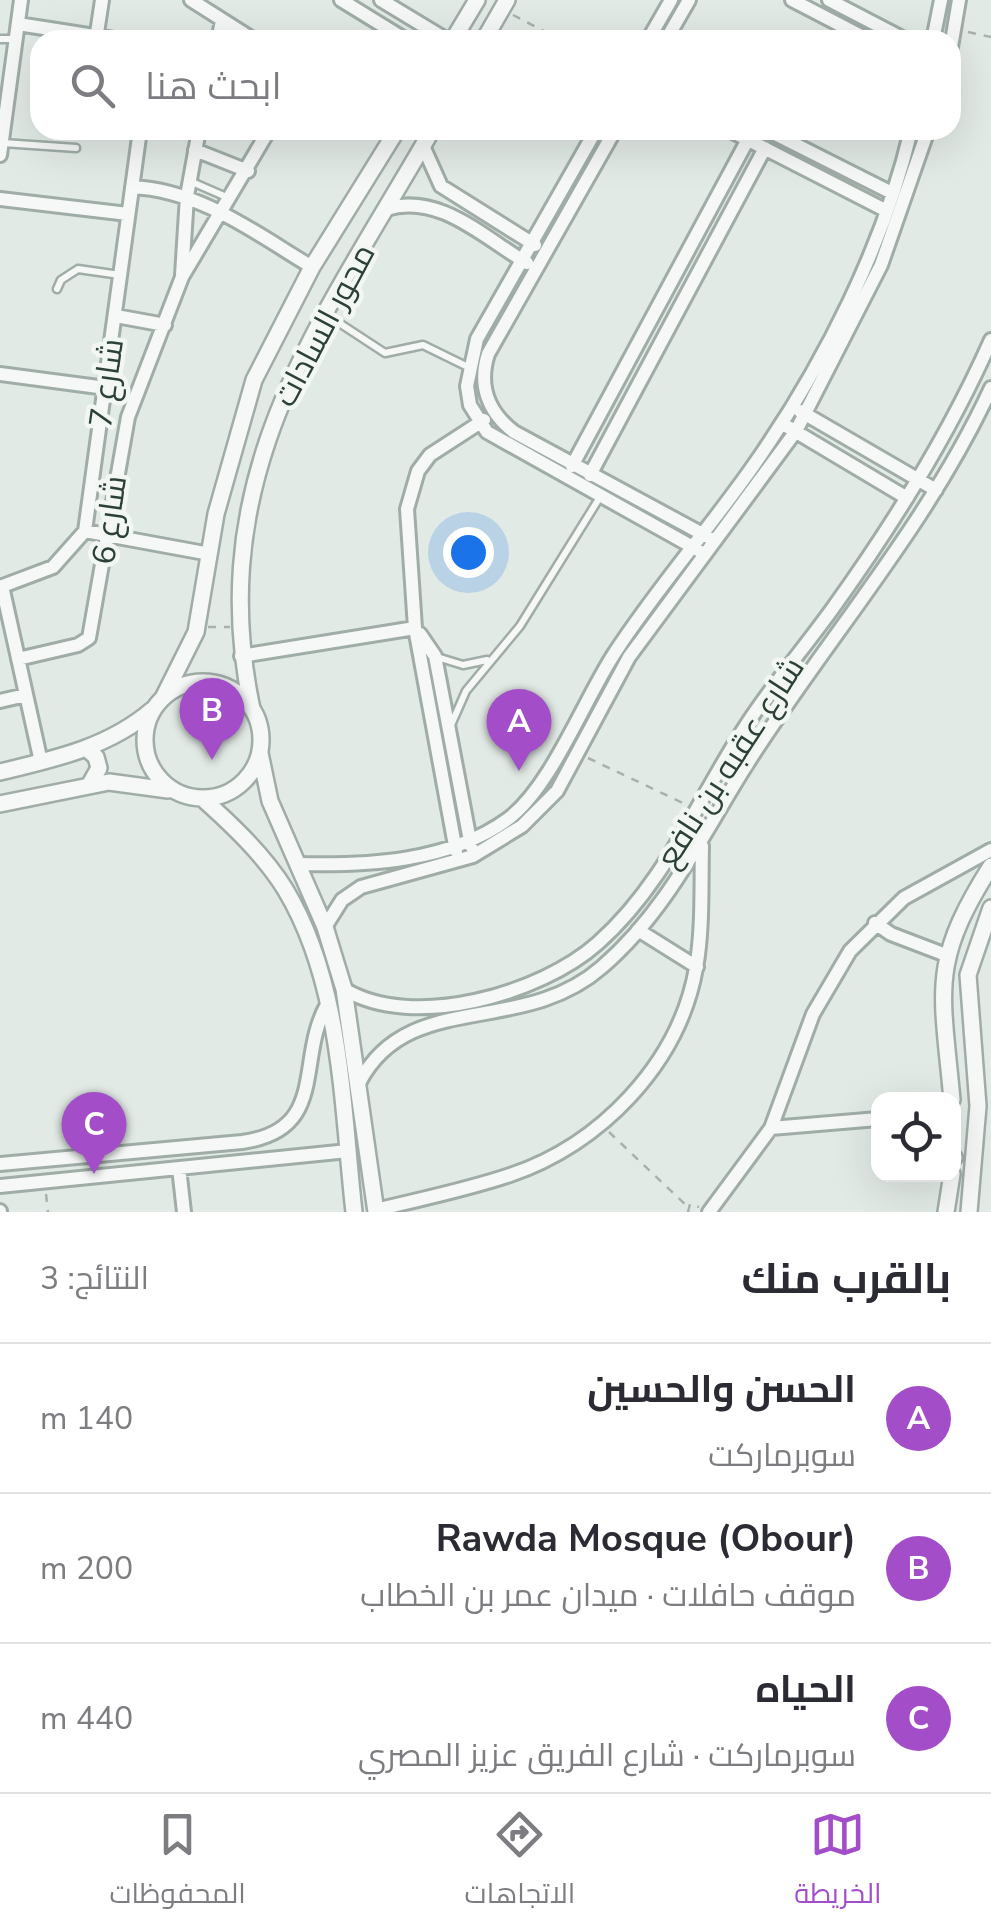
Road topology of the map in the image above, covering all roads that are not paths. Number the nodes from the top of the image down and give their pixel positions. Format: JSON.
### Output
{"nodes":[{"id":1,"x":21,"y":0,"type":"edge"},
{"id":2,"x":102,"y":0,"type":"edge"},
{"id":3,"x":190,"y":0,"type":"edge"},
{"id":4,"x":341,"y":0,"type":"edge"},
{"id":5,"x":381,"y":0,"type":"edge"},
{"id":6,"x":477,"y":0,"type":"edge"},
{"id":7,"x":671,"y":0,"type":"edge"},
{"id":8,"x":689,"y":0,"type":"edge"},
{"id":9,"x":792,"y":0,"type":"edge"},
{"id":10,"x":829,"y":0,"type":"edge"},
{"id":11,"x":942,"y":0,"type":"edge"},
{"id":12,"x":959,"y":0,"type":"edge"},
{"id":13,"x":504,"y":4,"type":"edge"},
{"id":14,"x":222,"y":21,"type":"junction"},
{"id":15,"x":18,"y":24,"type":"junction"},
{"id":16,"x":71,"y":30,"type":"edge"},
{"id":17,"x":97,"y":30,"type":"edge"},
{"id":18,"x":220,"y":30,"type":"edge"},
{"id":19,"x":237,"y":30,"type":"edge"},
{"id":20,"x":390,"y":30,"type":"edge"},
{"id":21,"x":433,"y":30,"type":"edge"},
{"id":22,"x":457,"y":30,"type":"edge"},
{"id":23,"x":490,"y":30,"type":"edge"},
{"id":24,"x":654,"y":30,"type":"edge"},
{"id":25,"x":672,"y":30,"type":"edge"},
{"id":26,"x":850,"y":30,"type":"edge"},
{"id":27,"x":887,"y":30,"type":"edge"},
{"id":28,"x":935,"y":30,"type":"edge"},
{"id":29,"x":956,"y":30,"type":"edge"},
{"id":30,"x":0,"y":39,"type":"edge"},
{"id":31,"x":16,"y":39,"type":"junction"},
{"id":32,"x":1,"y":138,"type":"edge"},
{"id":33,"x":139,"y":140,"type":"edge"},
{"id":34,"x":198,"y":140,"type":"edge"},
{"id":35,"x":264,"y":140,"type":"edge"},
{"id":36,"x":391,"y":140,"type":"edge"},
{"id":37,"x":426,"y":140,"type":"edge"},
{"id":38,"x":590,"y":140,"type":"edge"},
{"id":39,"x":609,"y":140,"type":"edge"},
{"id":40,"x":748,"y":140,"type":"edge"},
{"id":41,"x":756,"y":140,"type":"edge"},
{"id":42,"x":787,"y":140,"type":"edge"},
{"id":43,"x":908,"y":140,"type":"edge"},
{"id":44,"x":925,"y":140,"type":"edge"},
{"id":45,"x":423,"y":146,"type":"junction"},
{"id":46,"x":76,"y":148,"type":"dead end"},
{"id":47,"x":765,"y":148,"type":"junction"},
{"id":48,"x":196,"y":150,"type":"junction"},
{"id":49,"x":248,"y":171,"type":"junction"},
{"id":50,"x":188,"y":180,"type":"junction"},
{"id":51,"x":132,"y":188,"type":"junction"},
{"id":52,"x":892,"y":193,"type":"junction"},
{"id":53,"x":186,"y":196,"type":"junction"},
{"id":54,"x":0,"y":199,"type":"edge"},
{"id":55,"x":232,"y":199,"type":"junction"},
{"id":56,"x":386,"y":209,"type":"junction"},
{"id":57,"x":884,"y":210,"type":"junction"},
{"id":58,"x":128,"y":214,"type":"junction"},
{"id":59,"x":222,"y":214,"type":"junction"},
{"id":60,"x":531,"y":243,"type":"junction"},
{"id":61,"x":546,"y":252,"type":"junction"},
{"id":62,"x":521,"y":260,"type":"junction"},
{"id":63,"x":312,"y":267,"type":"junction"},
{"id":64,"x":536,"y":269,"type":"junction"},
{"id":65,"x":121,"y":275,"type":"junction"},
{"id":66,"x":182,"y":277,"type":"junction"},
{"id":67,"x":57,"y":289,"type":"dead end"},
{"id":68,"x":325,"y":314,"type":"junction"},
{"id":69,"x":116,"y":316,"type":"junction"},
{"id":70,"x":165,"y":325,"type":"junction"},
{"id":71,"x":991,"y":340,"type":"edge"},
{"id":72,"x":468,"y":366,"type":"junction"},
{"id":73,"x":0,"y":374,"type":"edge"},
{"id":74,"x":106,"y":388,"type":"junction"},
{"id":75,"x":991,"y":388,"type":"edge"},
{"id":76,"x":799,"y":410,"type":"junction"},
{"id":77,"x":495,"y":414,"type":"junction"},
{"id":78,"x":479,"y":423,"type":"junction"},
{"id":79,"x":782,"y":423,"type":"junction"},
{"id":80,"x":796,"y":431,"type":"junction"},
{"id":81,"x":572,"y":466,"type":"junction"},
{"id":82,"x":590,"y":476,"type":"junction"},
{"id":83,"x":918,"y":480,"type":"junction"},
{"id":84,"x":936,"y":490,"type":"junction"},
{"id":85,"x":600,"y":497,"type":"junction"},
{"id":86,"x":907,"y":498,"type":"junction"},
{"id":87,"x":85,"y":530,"type":"junction"},
{"id":88,"x":107,"y":534,"type":"junction"},
{"id":89,"x":708,"y":537,"type":"junction"},
{"id":90,"x":882,"y":538,"type":"junction"},
{"id":91,"x":898,"y":549,"type":"junction"},
{"id":92,"x":698,"y":551,"type":"junction"},
{"id":93,"x":210,"y":554,"type":"junction"},
{"id":94,"x":1,"y":586,"type":"edge"},
{"id":95,"x":415,"y":628,"type":"junction"},
{"id":96,"x":6,"y":635,"type":"edge"},
{"id":97,"x":241,"y":656,"type":"junction"},
{"id":98,"x":435,"y":656,"type":"junction"},
{"id":99,"x":18,"y":659,"type":"junction"},
{"id":100,"x":488,"y":660,"type":"junction"},
{"id":101,"x":26,"y":695,"type":"junction"},
{"id":102,"x":0,"y":700,"type":"edge"},
{"id":103,"x":159,"y":703,"type":"junction"},
{"id":104,"x":252,"y":709,"type":"junction"},
{"id":105,"x":450,"y":726,"type":"junction"},
{"id":106,"x":87,"y":749,"type":"junction"},
{"id":107,"x":260,"y":753,"type":"junction"},
{"id":108,"x":41,"y":762,"type":"junction"},
{"id":109,"x":0,"y":772,"type":"edge"},
{"id":110,"x":90,"y":784,"type":"junction"},
{"id":111,"x":180,"y":794,"type":"junction"},
{"id":112,"x":202,"y":798,"type":"junction"},
{"id":113,"x":0,"y":804,"type":"edge"},
{"id":114,"x":470,"y":840,"type":"junction"},
{"id":115,"x":702,"y":844,"type":"junction"},
{"id":116,"x":455,"y":846,"type":"junction"},
{"id":117,"x":991,"y":850,"type":"edge"},
{"id":118,"x":467,"y":859,"type":"junction"},
{"id":119,"x":297,"y":864,"type":"junction"},
{"id":120,"x":991,"y":866,"type":"edge"},
{"id":121,"x":991,"y":908,"type":"edge"},
{"id":122,"x":875,"y":923,"type":"junction"},
{"id":123,"x":325,"y":927,"type":"junction"},
{"id":124,"x":638,"y":930,"type":"junction"},
{"id":125,"x":946,"y":955,"type":"junction"},
{"id":126,"x":697,"y":967,"type":"junction"},
{"id":127,"x":344,"y":989,"type":"junction"},
{"id":128,"x":328,"y":1004,"type":"junction"},
{"id":129,"x":359,"y":1083,"type":"junction"},
{"id":130,"x":951,"y":1092,"type":"edge"},
{"id":131,"x":871,"y":1120,"type":"edge"},
{"id":132,"x":772,"y":1128,"type":"junction"},
{"id":133,"x":279,"y":1132,"type":"junction"},
{"id":134,"x":348,"y":1151,"type":"junction"},
{"id":135,"x":282,"y":1158,"type":"junction"},
{"id":136,"x":0,"y":1164,"type":"edge"},
{"id":137,"x":179,"y":1168,"type":"junction"},
{"id":138,"x":951,"y":1182,"type":"edge"},
{"id":139,"x":0,"y":1186,"type":"edge"},
{"id":140,"x":376,"y":1211,"type":"edge"},
{"id":141,"x":184,"y":1212,"type":"edge"},
{"id":142,"x":354,"y":1212,"type":"edge"},
{"id":143,"x":709,"y":1212,"type":"edge"},
{"id":144,"x":946,"y":1212,"type":"edge"},
{"id":145,"x":969,"y":1212,"type":"edge"}],
"edges":[{"from":1,"to":15,"type":"street"},
{"from":2,"to":17,"type":"street"},
{"from":3,"to":14,"type":"street"},
{"from":4,"to":20,"type":"street"},
{"from":5,"to":21,"type":"street"},
{"from":6,"to":22,"type":"street"},
{"from":7,"to":24,"type":"street"},
{"from":8,"to":25,"type":"street"},
{"from":9,"to":26,"type":"street"},
{"from":10,"to":27,"type":"street"},
{"from":11,"to":28,"type":"street"},
{"from":12,"to":29,"type":"street"},
{"from":13,"to":23,"type":"street"},
{"from":14,"to":18,"type":"street"},
{"from":14,"to":19,"type":"street"},
{"from":15,"to":16,"type":"street"},
{"from":15,"to":31,"type":"street"},
{"from":30,"to":31,"type":"lane"},
{"from":31,"to":32,"type":"street"},
{"from":32,"to":46,"type":"lane"},
{"from":33,"to":51,"type":"street","name":"شارع 7"},
{"from":34,"to":48,"type":"street","name":"شارع 6"},
{"from":35,"to":49,"type":"street","name":"شارع 6"},
{"from":36,"to":63,"type":"street","name":"محور السادات"},
{"from":37,"to":45,"type":"street","name":"محور السادات"},
{"from":38,"to":60,"type":"street"},
{"from":39,"to":61,"type":"street"},
{"from":40,"to":81,"type":"street"},
{"from":41,"to":47,"type":"street"},
{"from":42,"to":52,"type":"street"},
{"from":43,"to":52,"type":"street"},
{"from":44,"to":76,"type":"street"},
{"from":45,"to":56,"type":"street","name":"محور السادات"},
{"from":45,"to":60,"type":"street"},
{"from":47,"to":57,"type":"street"},
{"from":47,"to":82,"type":"street"},
{"from":48,"to":49,"type":"street"},
{"from":48,"to":50,"type":"street","name":"شارع 6"},
{"from":49,"to":55,"type":"street","name":"شارع 6"},
{"from":50,"to":53,"type":"street","name":"شارع 6"},
{"from":50,"to":55,"type":"lane"},
{"from":51,"to":53,"type":"street"},
{"from":51,"to":58,"type":"street","name":"شارع 7"},
{"from":52,"to":57,"type":"street"},
{"from":53,"to":59,"type":"street"},
{"from":53,"to":66,"type":"street","name":"شارع 6"},
{"from":54,"to":58,"type":"street"},
{"from":55,"to":59,"type":"street","name":"شارع 6"},
{"from":56,"to":62,"type":"street"},
{"from":56,"to":68,"type":"street","name":"محور السادات"},
{"from":57,"to":76,"type":"street"},
{"from":58,"to":65,"type":"street","name":"شارع 7"},
{"from":59,"to":63,"type":"street"},
{"from":59,"to":66,"type":"street","name":"شارع 6"},
{"from":60,"to":61,"type":"street"},
{"from":60,"to":62,"type":"street"},
{"from":61,"to":64,"type":"street"},
{"from":62,"to":64,"type":"street"},
{"from":62,"to":72,"type":"street"},
{"from":63,"to":93,"type":"street","name":"محور السادات"},
{"from":64,"to":77,"type":"street"},
{"from":65,"to":67,"type":"lane"},
{"from":65,"to":69,"type":"street","name":"شارع 7"},
{"from":66,"to":70,"type":"street","name":"شارع 6"},
{"from":68,"to":72,"type":"lane"},
{"from":68,"to":97,"type":"street","name":"محور السادات"},
{"from":69,"to":70,"type":"street"},
{"from":69,"to":74,"type":"street","name":"شارع 7"},
{"from":70,"to":88,"type":"street","name":"شارع 6"},
{"from":71,"to":83,"type":"street","name":"شارع عقبه بن نافع"},
{"from":72,"to":78,"type":"street"},
{"from":73,"to":74,"type":"street"},
{"from":74,"to":87,"type":"street","name":"شارع 7"},
{"from":75,"to":84,"type":"street","name":"شارع عقبه بن نافع"},
{"from":76,"to":79,"type":"street"},
{"from":76,"to":80,"type":"street"},
{"from":76,"to":83,"type":"street"},
{"from":77,"to":78,"type":"street"},
{"from":77,"to":81,"type":"street"},
{"from":78,"to":85,"type":"street"},
{"from":78,"to":95,"type":"street"},
{"from":79,"to":80,"type":"street"},
{"from":79,"to":89,"type":"street"},
{"from":80,"to":86,"type":"street"},
{"from":80,"to":89,"type":"street"},
{"from":81,"to":82,"type":"street"},
{"from":82,"to":89,"type":"street"},
{"from":83,"to":84,"type":"street"},
{"from":83,"to":86,"type":"street","name":"شارع عقبه بن نافع"},
{"from":84,"to":91,"type":"street","name":"شارع عقبه بن نافع"},
{"from":85,"to":92,"type":"street"},
{"from":85,"to":100,"type":"lane"},
{"from":86,"to":90,"type":"street","name":"شارع عقبه بن نافع"},
{"from":87,"to":88,"type":"street"},
{"from":87,"to":94,"type":"street"},
{"from":88,"to":93,"type":"street"},
{"from":88,"to":99,"type":"street","name":"شارع 6"},
{"from":89,"to":92,"type":"street"},
{"from":90,"to":91,"type":"street"},
{"from":90,"to":127,"type":"street","name":"شارع عقبه بن نافع"},
{"from":91,"to":115,"type":"street","name":"شارع عقبه بن نافع"},
{"from":92,"to":114,"type":"street"},
{"from":92,"to":118,"type":"street"},
{"from":93,"to":103,"type":"street","name":"محور السادات"},
{"from":94,"to":96,"type":"street"},
{"from":95,"to":97,"type":"street"},
{"from":95,"to":98,"type":"street"},
{"from":95,"to":116,"type":"street"},
{"from":96,"to":99,"type":"street"},
{"from":97,"to":104,"type":"street","name":"محور السادات"},
{"from":98,"to":100,"type":"lane"},
{"from":98,"to":105,"type":"street"},
{"from":99,"to":101,"type":"street"},
{"from":100,"to":105,"type":"lane"},
{"from":101,"to":102,"type":"street"},
{"from":101,"to":108,"type":"street"},
{"from":103,"to":104,"type":"street"},
{"from":103,"to":106,"type":"street"},
{"from":103,"to":111,"type":"street"},
{"from":104,"to":107,"type":"street"},
{"from":105,"to":114,"type":"street"},
{"from":106,"to":108,"type":"street"},
{"from":106,"to":110,"type":"street"},
{"from":107,"to":112,"type":"street"},
{"from":107,"to":119,"type":"street"},
{"from":108,"to":109,"type":"street"},
{"from":110,"to":111,"type":"street"},
{"from":110,"to":113,"type":"street"},
{"from":111,"to":112,"type":"street"},
{"from":112,"to":128,"type":"street"},
{"from":114,"to":116,"type":"street"},
{"from":114,"to":118,"type":"street"},
{"from":115,"to":124,"type":"street","name":"شارع عقبه بن نافع"},
{"from":115,"to":126,"type":"street"},
{"from":116,"to":118,"type":"street"},
{"from":116,"to":119,"type":"street"},
{"from":117,"to":122,"type":"street"},
{"from":118,"to":123,"type":"street"},
{"from":119,"to":123,"type":"street"},
{"from":120,"to":125,"type":"street"},
{"from":121,"to":145,"type":"street"},
{"from":122,"to":125,"type":"street"},
{"from":122,"to":132,"type":"street"},
{"from":123,"to":127,"type":"street"},
{"from":124,"to":126,"type":"street"},
{"from":124,"to":129,"type":"street","name":"شارع عقبه بن نافع"},
{"from":125,"to":130,"type":"street"},
{"from":126,"to":140,"type":"street"},
{"from":127,"to":129,"type":"street"},
{"from":128,"to":133,"type":"street"},
{"from":128,"to":134,"type":"street"},
{"from":129,"to":140,"type":"street"},
{"from":131,"to":132,"type":"street"},
{"from":132,"to":143,"type":"street"},
{"from":133,"to":135,"type":"street"},
{"from":133,"to":136,"type":"street"},
{"from":134,"to":135,"type":"street"},
{"from":134,"to":142,"type":"street"},
{"from":135,"to":137,"type":"street"},
{"from":137,"to":139,"type":"street"},
{"from":137,"to":141,"type":"street"},
{"from":138,"to":144,"type":"street"}]}
